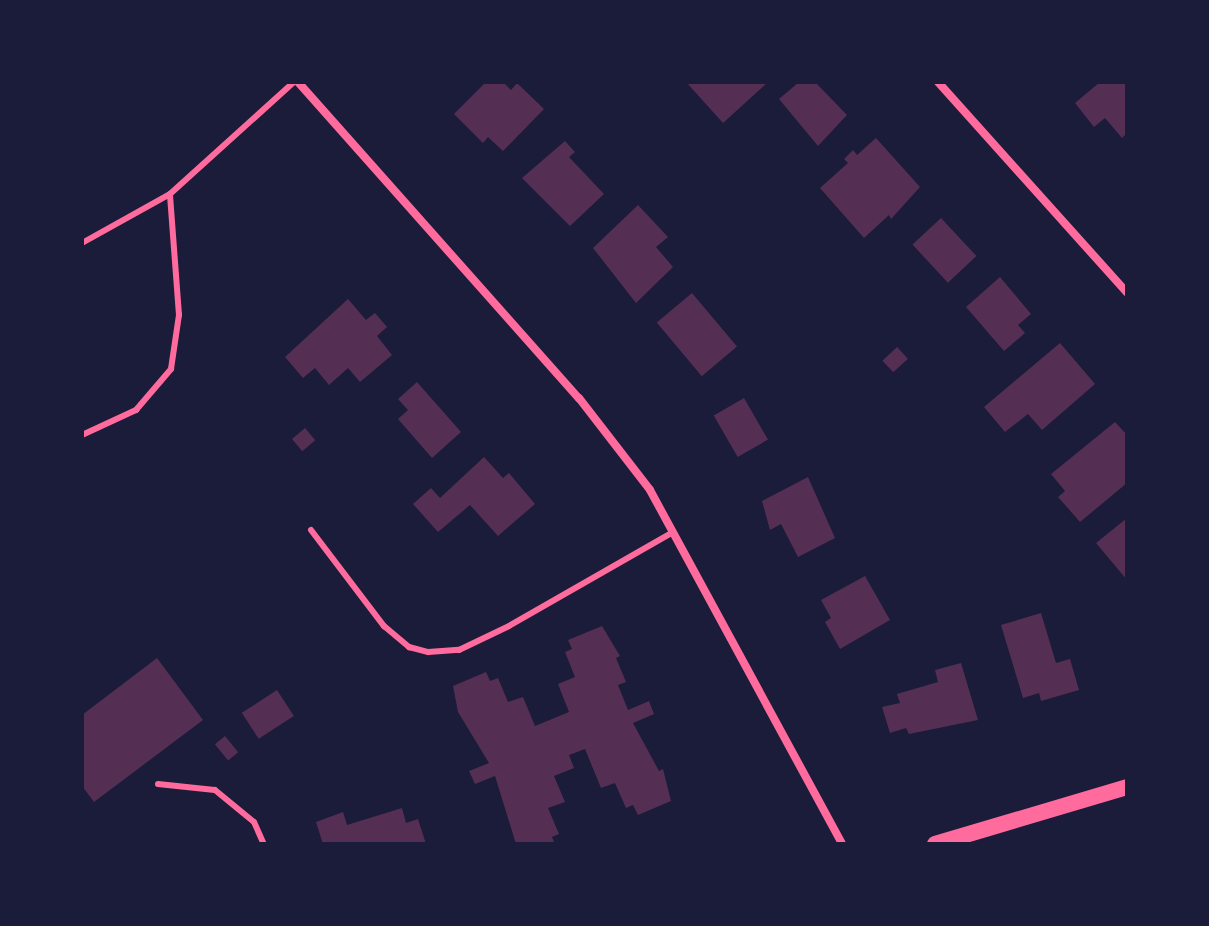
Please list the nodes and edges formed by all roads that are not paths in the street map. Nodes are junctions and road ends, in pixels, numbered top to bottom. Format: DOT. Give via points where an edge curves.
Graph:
graph roads {
  1 [pos="296,82"];
  2 [pos="938,82"];
  3 [pos="170,194"];
  4 [pos="82,243"];
  5 [pos="1127,293"];
  6 [pos="82,435"];
  7 [pos="311,530"];
  8 [pos="673,532"];
  9 [pos="158,784"];
  10 [pos="1127,787"];
  11 [pos="264,844"];
  12 [pos="842,844"];
  13 [pos="935,844"];
  1 -- 3 [label="lane"];
  1 -- 8 [label="street" via="579,398 650,490"];
  2 -- 5 [label="street"];
  3 -- 4 [label="lane"];
  3 -- 6 [label="lane" via="179,315 171,369 136,410"];
  7 -- 8 [label="lane" via="384,626 409,647 428,652 459,650 509,626"];
  8 -- 12 [label="street"];
  9 -- 11 [label="lane" via="215,790 254,822"];
  10 -- 13 [label="main road"];
}
